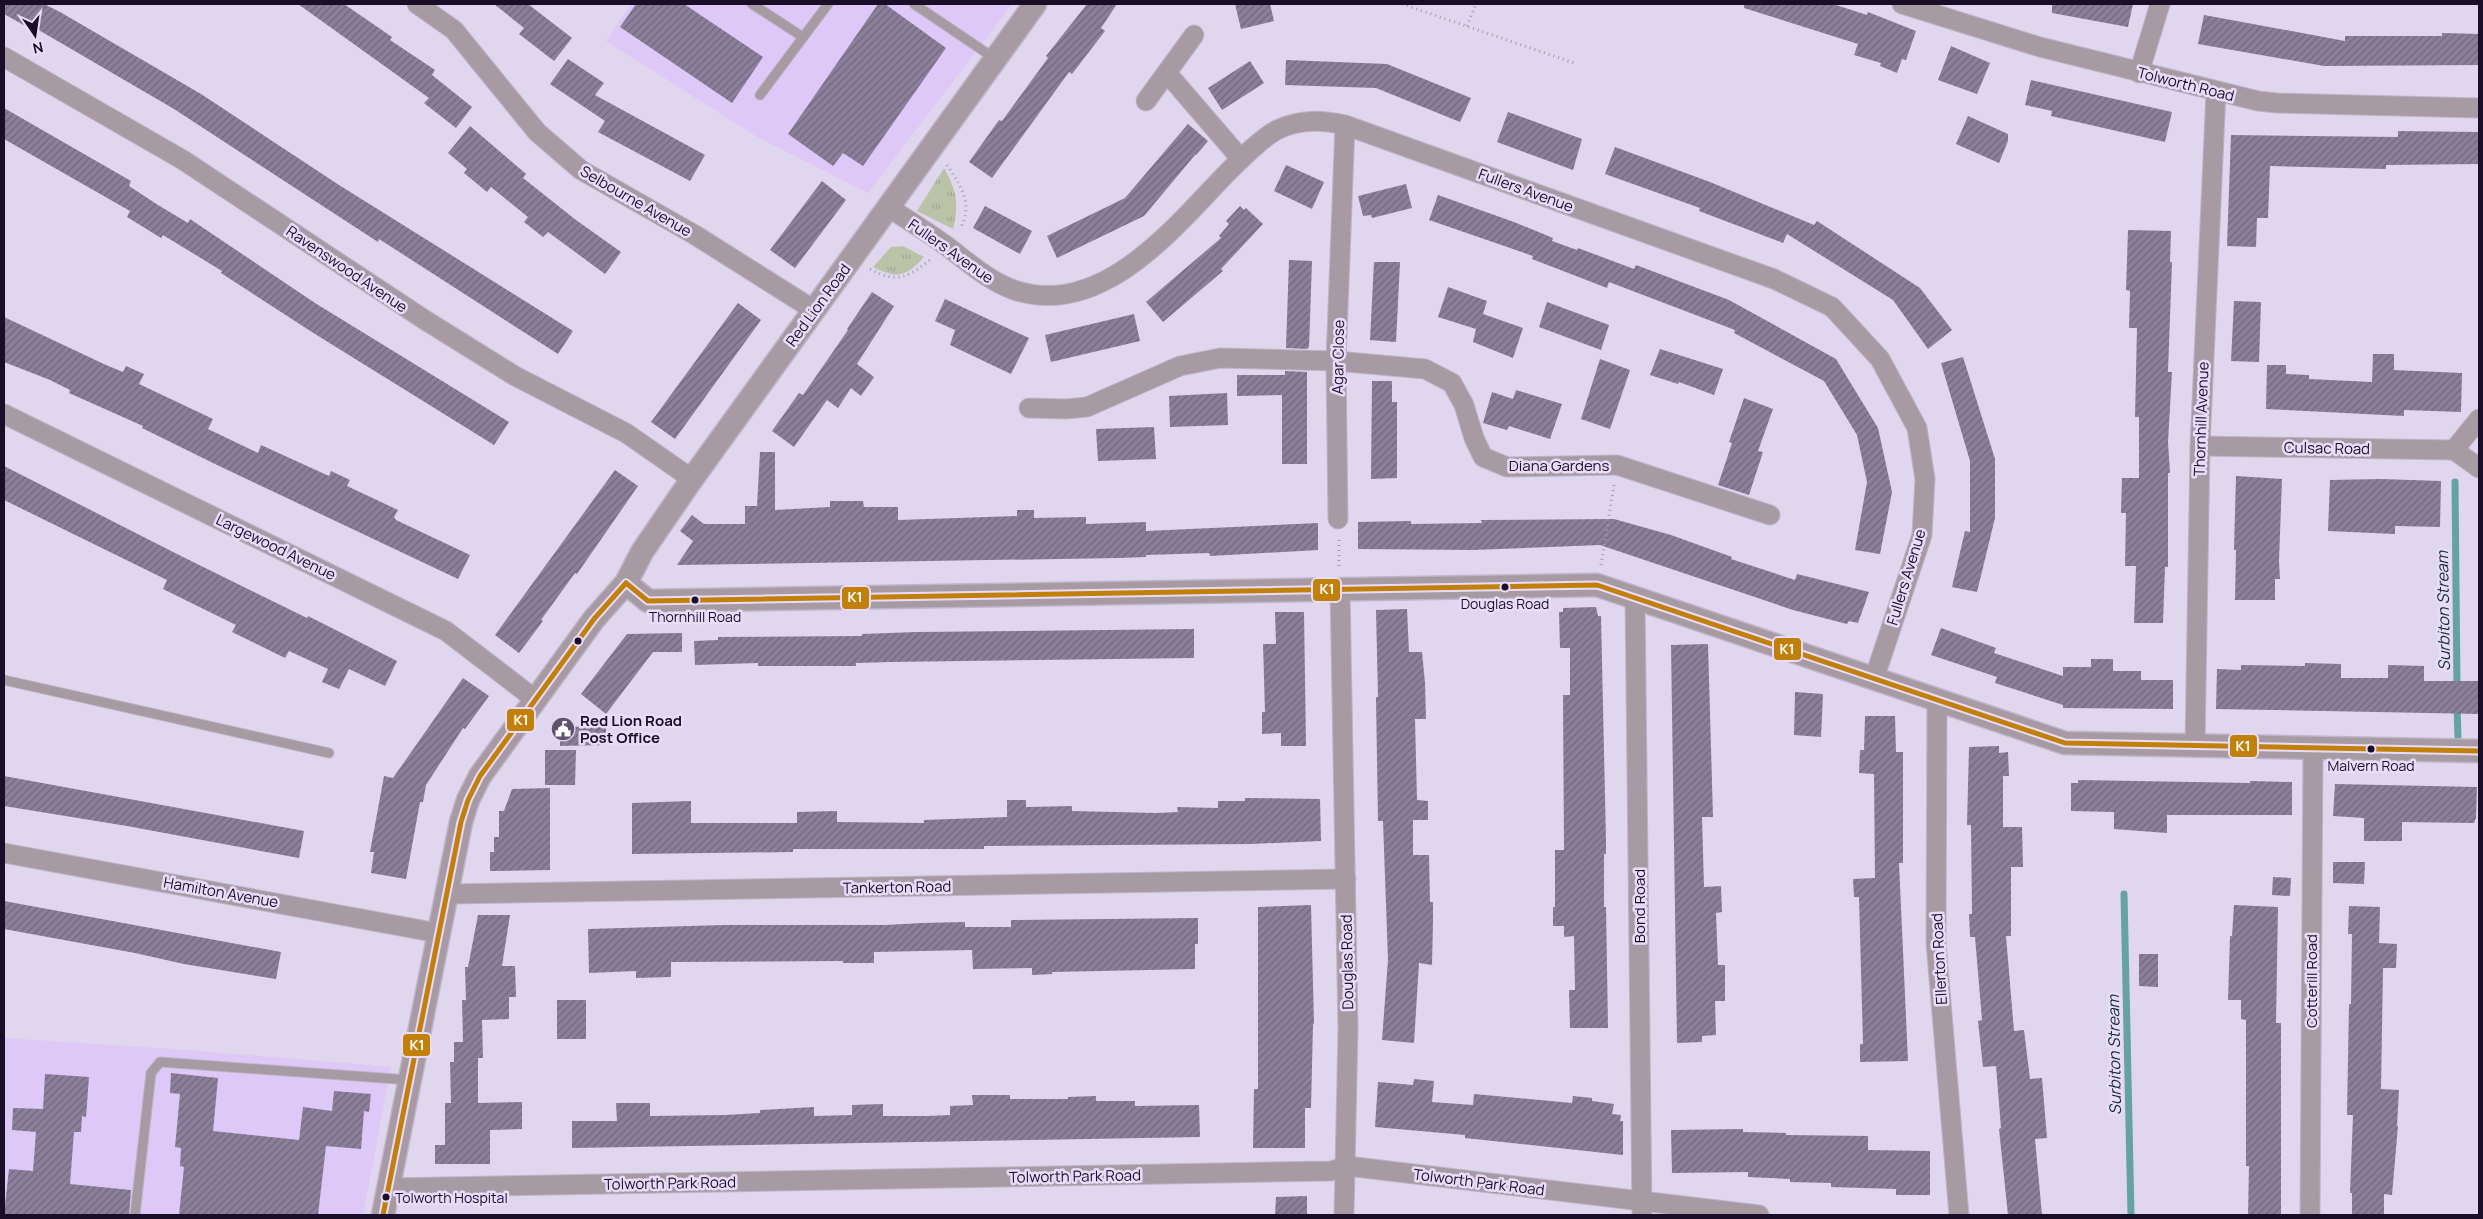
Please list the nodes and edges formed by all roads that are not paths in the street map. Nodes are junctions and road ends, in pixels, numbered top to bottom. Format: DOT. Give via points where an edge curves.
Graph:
graph roads {
  1 [pos="417,4"];
  2 [pos="752,4"];
  3 [pos="828,4"];
  4 [pos="914,4"];
  5 [pos="1035,4"];
  6 [pos="1902,4"];
  7 [pos="2160,4"];
  8 [pos="1194,35"];
  9 [pos="803,38"];
  10 [pos="4,56"];
  11 [pos="994,58"];
  12 [pos="2139,72"];
  13 [pos="1167,73"];
  14 [pos="2216,92"];
  15 [pos="760,95"];
  16 [pos="1146,101"];
  17 [pos="2479,108"];
  18 [pos="1345,125"];
  19 [pos="1241,159"];
  20 [pos="888,207"];
  21 [pos="814,310"];
  22 [pos="1336,361"];
  23 [pos="1029,408"];
  24 [pos="4,414"];
  25 [pos="2479,419"];
  26 [pos="2200,446"];
  27 [pos="2454,450"];
  28 [pos="2479,468"];
  29 [pos="692,478"];
  30 [pos="1770,515"];
  31 [pos="1338,519"];
  32 [pos="626,583"];
  33 [pos="1340,590"];
  34 [pos="1635,597"];
  35 [pos="1874,679"];
  36 [pos="4,680"];
  37 [pos="536,700"];
  38 [pos="1937,701"];
  39 [pos="2195,746"];
  40 [pos="2313,748"];
  41 [pos="2479,751"];
  42 [pos="329,754"];
  43 [pos="4,853"];
  44 [pos="1346,879"];
  45 [pos="447,894"];
  46 [pos="438,932"];
  47 [pos="410,1080"];
  48 [pos="1346,1166"];
  49 [pos="388,1188"];
  50 [pos="1642,1208"];
  51 [pos="135,1215"];
  52 [pos="383,1215"];
  53 [pos="1344,1215"];
  54 [pos="1759,1215"];
  55 [pos="1959,1215"];
  56 [pos="2310,1215"];
  1 -- 21 [label="street, Selbourne Avenue" via="454,30 538,132 581,170 695,235"];
  2 -- 9 [label="lane"];
  3 -- 9 [label="lane"];
  4 -- 11 [label="lane"];
  5 -- 11 [label="street, Red Lion Road"];
  6 -- 12 [label="street, Tolworth Road" via="2040,47"];
  7 -- 12 [label="street"];
  8 -- 13 [label="street"];
  9 -- 15 [label="lane"];
  10 -- 29 [label="street, Ravenswood Avenue" via="183,160 515,376 626,433"];
  11 -- 20 [label="street, Red Lion Road"];
  12 -- 14 [label="street, Tolworth Road"];
  13 -- 16 [label="street"];
  13 -- 19 [label="street"];
  14 -- 17 [label="street, Tolworth Road" via="2277,103"];
  14 -- 26 [label="street, Thornhill Avenue"];
  18 -- 19 [label="street, Fullers Avenue" via="1323,120 1277,129"];
  18 -- 22 [label="street, Agar Close"];
  18 -- 35 [label="street, Fullers Avenue" via="1774,279 1832,306 1880,359 1917,428 1925,479 1922,535"];
  19 -- 20 [label="street, Fullers Avenue" via="1159,244 1127,268 1081,290 1059,294 1039,295 995,282"];
  20 -- 21 [label="street, Red Lion Road"];
  21 -- 29 [label="street, Red Lion Road"];
  22 -- 23 [label="street, Diana Gardens" via="1220,358 1180,366 1087,407"];
  22 -- 30 [label="street, Diana Gardens" via="1425,369 1452,383 1464,405 1483,458 1507,467 1617,465"];
  22 -- 31 [label="street, Agar Close"];
  24 -- 37 [label="street, Largewood Avenue" via="446,631"];
  25 -- 27 [label="street"];
  26 -- 27 [label="street, Culsac Road"];
  26 -- 39 [label="street, Thornhill Avenue"];
  27 -- 28 [label="street"];
  29 -- 32 [label="street, Red Lion Road" via="642,552"];
  32 -- 33 [label="street" via="648,602"];
  32 -- 37 [label="street, Red Lion Road" via="594,619"];
  33 -- 34 [label="street" via="1597,585"];
  33 -- 44 [label="street, Douglas Road"];
  34 -- 35 [label="street"];
  34 -- 50 [label="street, Bond Road"];
  35 -- 38 [label="street"];
  36 -- 42 [label="lane"];
  37 -- 45 [label="street, Red Lion Road" via="480,776 468,800"];
  38 -- 39 [label="street" via="2065,743"];
  38 -- 55 [label="street, Ellerton Road" via="1936,943"];
  39 -- 40 [label="street"];
  40 -- 41 [label="street"];
  40 -- 56 [label="street, Cotterill Road"];
  43 -- 46 [label="street, Hamilton Avenue"];
  44 -- 45 [label="street, Tankerton Road"];
  44 -- 48 [label="street, Douglas Road"];
  45 -- 46 [label="street, Red Lion Road"];
  46 -- 47 [label="street, Red Lion Road"];
  47 -- 49 [label="street, Red Lion Road"];
  47 -- 51 [label="lane" via="160,1062 151,1073"];
  48 -- 49 [label="street, Tolworth Park Road" via="1322,1172"];
  48 -- 50 [label="street, Tolworth Park Road"];
  48 -- 53 [label="street, Douglas Road"];
  49 -- 52 [label="street, Red Lion Road"];
  50 -- 54 [label="street, Tolworth Park Road"];
}
